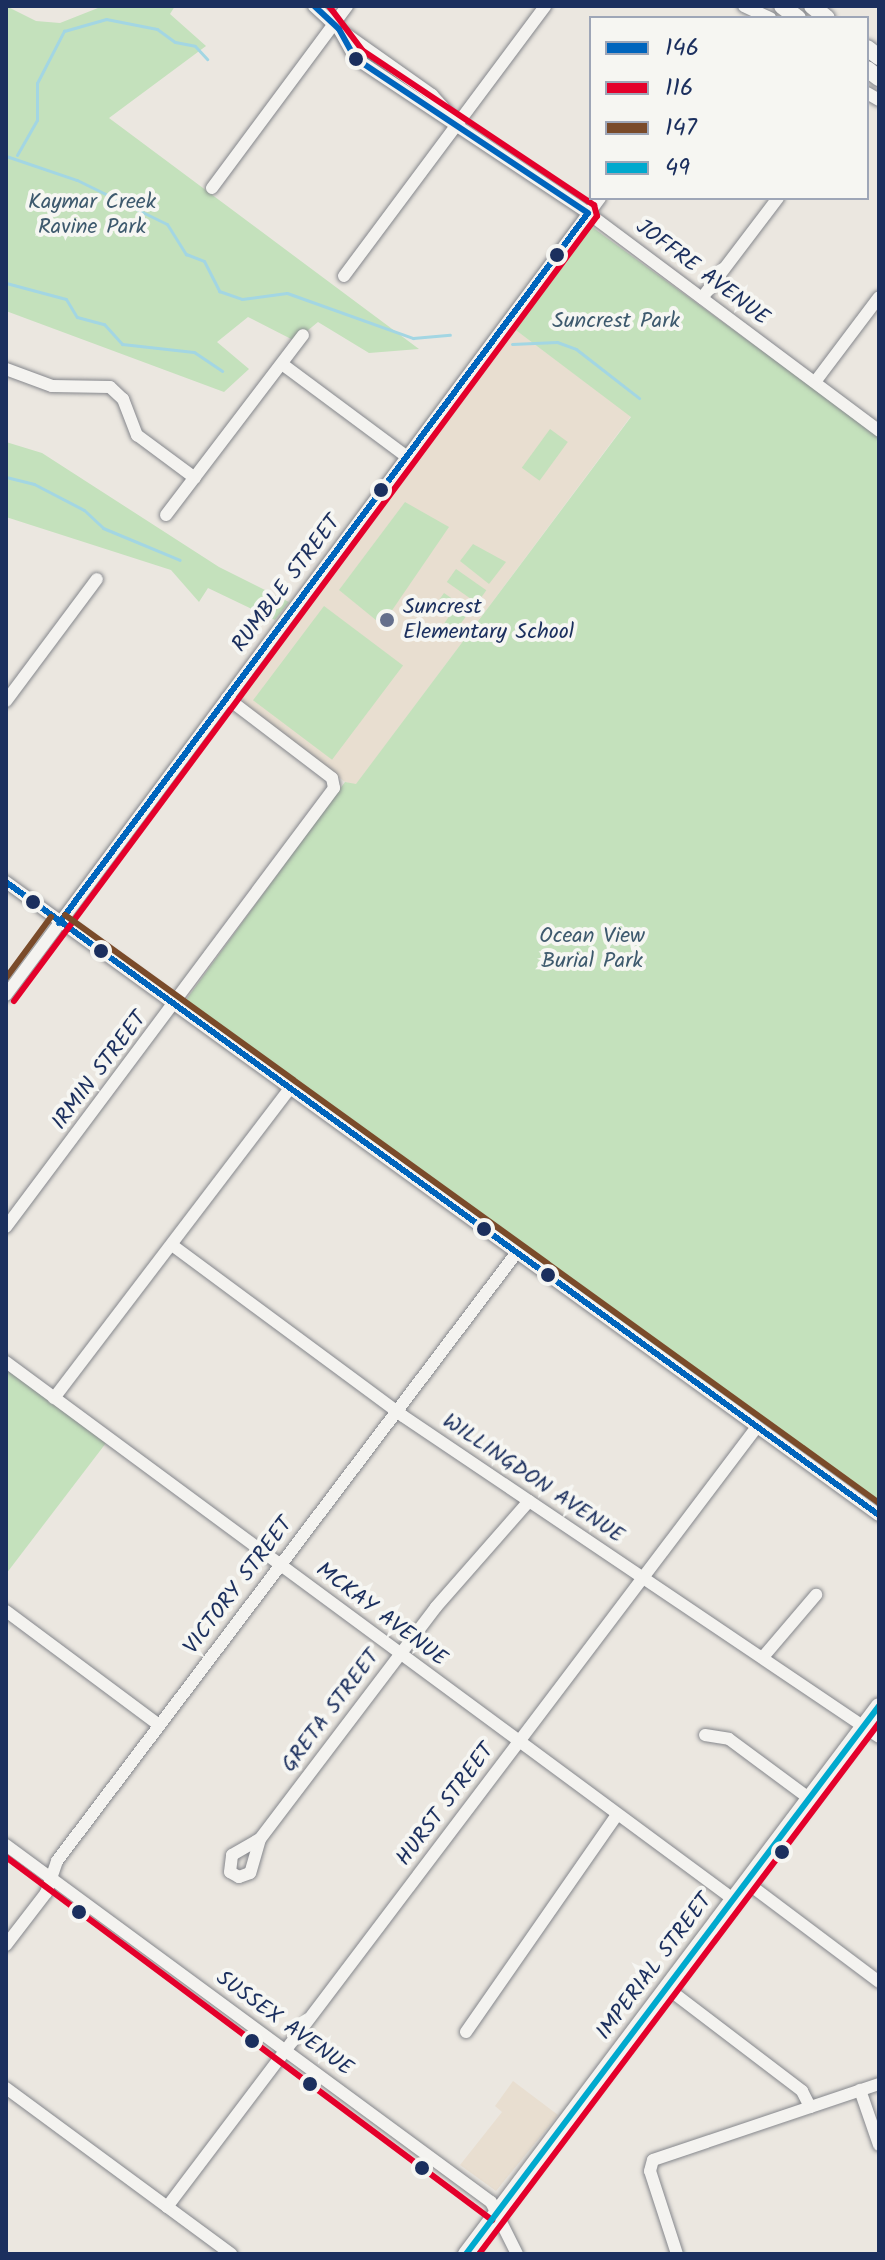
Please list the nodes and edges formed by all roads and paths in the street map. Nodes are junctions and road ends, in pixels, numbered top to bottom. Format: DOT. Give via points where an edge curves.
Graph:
graph roads {
  1 [pos="314,6"];
  2 [pos="347,6"];
  3 [pos="545,6"];
  4 [pos="743,6"];
  5 [pos="766,16"];
  6 [pos="337,26"];
  7 [pos="458,124"];
  8 [pos="212,188"];
  9 [pos="598,200"];
  10 [pos="776,200"];
  11 [pos="588,213"];
  12 [pos="344,276"];
  13 [pos="879,297"];
  14 [pos="702,298"];
  15 [pos="303,335"];
  16 [pos="282,364"];
  17 [pos="6,369"];
  18 [pos="815,382"];
  19 [pos="879,431"];
  20 [pos="407,457"];
  21 [pos="195,478"];
  22 [pos="166,515"];
  23 [pos="97,579"];
  24 [pos="227,698"];
  25 [pos="6,701"];
  26 [pos="6,882"];
  27 [pos="59,923"];
  28 [pos="6,995"];
  29 [pos="175,1005"];
  30 [pos="289,1089"];
  31 [pos="6,1227"];
  32 [pos="172,1245"];
  33 [pos="514,1256"];
  34 [pos="6,1362"];
  35 [pos="54,1398"];
  36 [pos="396,1411"];
  37 [pos="757,1427"];
  38 [pos="529,1501"];
  39 [pos="879,1515"];
  40 [pos="280,1565"];
  41 [pos="643,1577"];
  42 [pos="816,1595"];
  43 [pos="6,1611"];
  44 [pos="399,1654"];
  45 [pos="763,1657"];
  46 [pos="879,1706"];
  47 [pos="159,1725"];
  48 [pos="864,1726"];
  49 [pos="705,1735"];
  50 [pos="879,1737"];
  51 [pos="519,1742"];
  52 [pos="810,1799"];
  53 [pos="617,1815"];
  54 [pos="260,1839"];
  55 [pos="6,1845"];
  56 [pos="51,1878"];
  57 [pos="746,1882"];
  58 [pos="733,1899"];
  59 [pos="6,1945"];
  60 [pos="879,1982"];
  61 [pos="667,1988"];
  62 [pos="466,2032"];
  63 [pos="286,2050"];
  64 [pos="879,2084"];
  65 [pos="6,2088"];
  66 [pos="860,2090"];
  67 [pos="810,2107"];
  68 [pos="879,2145"];
  69 [pos="167,2207"];
  70 [pos="498,2212"];
  71 [pos="231,2254"];
  72 [pos="466,2254"];
  73 [pos="517,2254"];
  74 [pos="677,2254"];
  1 -- 6 [label="street, JOFFRE AVENUE"];
  2 -- 6 [label="street"];
  3 -- 7 [label="street"];
  4 -- 5 [label="street"];
  6 -- 7 [label="street, JOFFRE AVENUE" via="355,58"];
  6 -- 8 [label="street"];
  7 -- 11 [label="street, JOFFRE AVENUE"];
  7 -- 12 [label="street"];
  9 -- 11 [label="street, RUMBLE STREET"];
  10 -- 14 [label="street"];
  11 -- 14 [label="street, JOFFRE AVENUE"];
  11 -- 20 [label="street, RUMBLE STREET"];
  13 -- 18 [label="street"];
  14 -- 18 [label="street, JOFFRE AVENUE"];
  15 -- 16 [label="street"];
  16 -- 20 [label="street"];
  16 -- 21 [label="street"];
  17 -- 21 [label="street" via="52,386 110,387 123,399 137,435"];
  18 -- 19 [label="street, JOFFRE AVENUE"];
  20 -- 24 [label="street, RUMBLE STREET"];
  21 -- 22 [label="street"];
  23 -- 25 [label="street"];
  24 -- 27 [label="street, RUMBLE STREET"];
  24 -- 29 [label="street, IRMIN STREET" via="336,783"];
  26 -- 27 [label="street"];
  27 -- 28 [label="street, RUMBLE STREET"];
  27 -- 29 [label="street"];
  29 -- 30 [label="street"];
  29 -- 31 [label="street, IRMIN STREET"];
  30 -- 32 [label="street"];
  30 -- 33 [label="street"];
  32 -- 35 [label="street"];
  32 -- 36 [label="street, WILLINGDON AVENUE"];
  33 -- 36 [label="street, VICTORY STREET"];
  33 -- 37 [label="street"];
  34 -- 35 [label="street, MCKAY AVENUE"];
  35 -- 40 [label="street, MCKAY AVENUE"];
  36 -- 38 [label="street, WILLINGDON AVENUE"];
  36 -- 40 [label="street, VICTORY STREET"];
  37 -- 39 [label="street"];
  37 -- 41 [label="street, HURST STREET"];
  38 -- 41 [label="street, WILLINGDON AVENUE"];
  38 -- 44 [label="street, GRETA STREET"];
  40 -- 44 [label="street, MCKAY AVENUE"];
  40 -- 47 [label="street, VICTORY STREET"];
  41 -- 45 [label="street, WILLINGDON AVENUE"];
  41 -- 51 [label="street, HURST STREET"];
  42 -- 45 [label="street"];
  43 -- 47 [label="street"];
  44 -- 51 [label="street, MCKAY AVENUE"];
  44 -- 54 [label="street, GRETA STREET"];
  45 -- 48 [label="street, WILLINGDON AVENUE"];
  46 -- 48 [label="main road, IMPERIAL STREET"];
  47 -- 56 [label="street, VICTORY STREET" via="57,1861"];
  48 -- 50 [label="street, WILLINGDON AVENUE"];
  48 -- 52 [label="main road, IMPERIAL STREET"];
  49 -- 52 [label="street" via="729,1739"];
  51 -- 53 [label="street, MCKAY AVENUE"];
  51 -- 63 [label="street, HURST STREET"];
  52 -- 57 [label="main road, IMPERIAL STREET"];
  53 -- 58 [label="street, MCKAY AVENUE"];
  53 -- 62 [label="street"];
  55 -- 56 [label="street, SUSSEX AVENUE"];
  56 -- 59 [label="street, VICTORY STREET"];
  56 -- 63 [label="street, SUSSEX AVENUE"];
  57 -- 58 [label="main road, IMPERIAL STREET"];
  57 -- 60 [label="street"];
  58 -- 61 [label="main road, IMPERIAL STREET"];
  61 -- 67 [label="street" via="802,2091"];
  61 -- 70 [label="main road, IMPERIAL STREET"];
  63 -- 69 [label="street, HURST STREET"];
  63 -- 70 [label="street, SUSSEX AVENUE"];
  64 -- 66 [label="street"];
  65 -- 69 [label="street"];
  66 -- 67 [label="street"];
  66 -- 68 [label="street"];
  67 -- 74 [label="street" via="650,2163"];
  69 -- 71 [label="street"];
  70 -- 72 [label="main road, IMPERIAL STREET"];
  70 -- 73 [label="street, SUSSEX AVENUE"];
}
